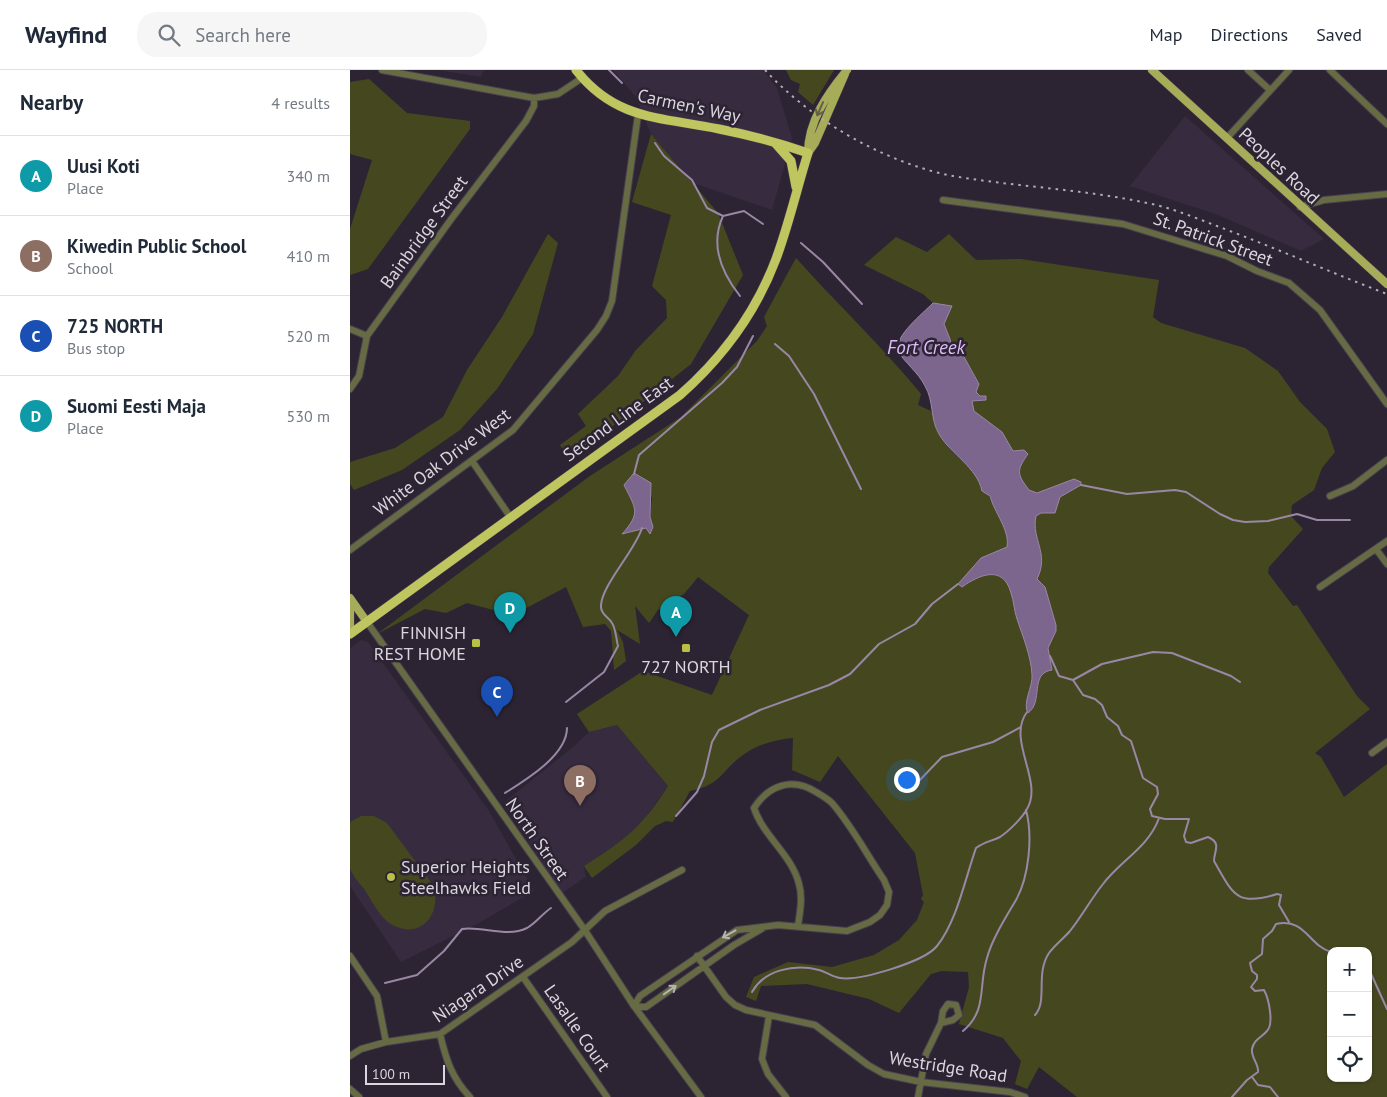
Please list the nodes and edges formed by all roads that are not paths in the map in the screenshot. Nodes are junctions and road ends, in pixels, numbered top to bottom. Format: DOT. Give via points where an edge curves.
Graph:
graph roads {
  1 [pos="382,70"];
  2 [pos="576,70"];
  3 [pos="1152,70"];
  4 [pos="1248,70"];
  5 [pos="1289,70"];
  6 [pos="1330,70"];
  7 [pos="846,71"];
  8 [pos="582,78"];
  9 [pos="1270,90"];
  10 [pos="534,98"];
  11 [pos="638,116"];
  12 [pos="1387,124"];
  13 [pos="1227,138"];
  14 [pos="772,141"];
  15 [pos="808,153"];
  16 [pos="796,190"];
  17 [pos="1387,194"];
  18 [pos="942,200"];
  19 [pos="1300,207"];
  20 [pos="1387,284"];
  21 [pos="350,329"];
  22 [pos="366,336"];
  23 [pos="350,389"];
  24 [pos="1387,404"];
  25 [pos="1387,460"];
  26 [pos="472,461"];
  27 [pos="1330,496"];
  28 [pos="511,518"];
  29 [pos="1387,541"];
  30 [pos="1376,549"];
  31 [pos="350,550"];
  32 [pos="1387,564"];
  33 [pos="1320,587"];
  34 [pos="350,598"];
  35 [pos="350,606"];
  36 [pos="367,622"];
  37 [pos="350,625"];
  38 [pos="350,634"];
  39 [pos="1387,742"];
  40 [pos="1372,753"];
  41 [pos="682,870"];
  42 [pos="767,926"];
  43 [pos="798,926"];
  44 [pos="584,930"];
  45 [pos="350,956"];
  46 [pos="697,956"];
  47 [pos="704,966"];
  48 [pos="523,977"];
  49 [pos="634,1006"];
  50 [pos="769,1016"];
  51 [pos="941,1023"];
  52 [pos="440,1034"];
  53 [pos="386,1042"];
  54 [pos="350,1056"];
  55 [pos="921,1082"];
  56 [pos="350,1089"];
  57 [pos="359,1097"];
  58 [pos="470,1097"];
  59 [pos="607,1097"];
  60 [pos="701,1097"];
  61 [pos="786,1097"];
  62 [pos="918,1097"];
  63 [pos="1025,1097"];
  1 -- 10 [label="street"];
  2 -- 8 [label="highway, Carmen's Way"];
  3 -- 13 [label="main road, Peoples Road"];
  4 -- 9 [label="street"];
  5 -- 9 [label="street"];
  6 -- 12 [label="street"];
  7 -- 15 [label="main road, Second Line East"];
  8 -- 10 [label="street" via="558,94"];
  8 -- 11 [label="highway, Carmen's Way" via="604,97"];
  9 -- 13 [label="street"];
  10 -- 22 [label="street, Bainbridge Street" via="534,106 526,121"];
  11 -- 14 [label="highway, Carmen's Way"];
  11 -- 26 [label="street, White Oak Drive West" via="612,301 606,316 513,430"];
  13 -- 19 [label="main road, Peoples Road"];
  14 -- 15 [label="highway, Carmen's Way"];
  14 -- 16 [label="highway" via="791,161"];
  15 -- 16 [label="highway, Second Line East"];
  16 -- 28 [label="highway, Second Line East" via="782,240 763,288 742,325 716,360 680,395"];
  17 -- 19 [label="street" via="1324,200"];
  18 -- 24 [label="street, St. Patrick Street" via="1123,224 1227,256 1289,283 1320,310"];
  19 -- 20 [label="main road, Peoples Road"];
  21 -- 22 [label="street"];
  22 -- 23 [label="street, Bainbridge Street" via="360,376"];
  25 -- 27 [label="street" via="1353,486"];
  26 -- 28 [label="street"];
  26 -- 31 [label="street, White Oak Drive West"];
  28 -- 36 [label="highway, Second Line East"];
  29 -- 30 [label="street"];
  30 -- 32 [label="street"];
  30 -- 33 [label="street"];
  34 -- 36 [label="main road, North Street"];
  35 -- 37 [label="main road"];
  36 -- 38 [label="highway, Second Line East"];
  36 -- 44 [label="street, North Street"];
  39 -- 40 [label="street"];
  41 -- 44 [label="street, Niagara Drive" via="605,912"];
  42 -- 43 [label="street"];
  42 -- 46 [label="street, one-way" via="737,930"];
  42 -- 47 [label="street"];
  43 -- 43 [label="street" via="847,931 880,915 887,905 889,892 831,802 806,786 794,783 770,791 754,808 758,819 793,868 799,883"];
  44 -- 48 [label="street, Niagara Drive"];
  44 -- 49 [label="street, North Street"];
  45 -- 53 [label="street" via="377,996"];
  46 -- 47 [label="street, Westridge Road"];
  46 -- 49 [label="street" via="640,996"];
  49 -- 47 [label="street, one-way" via="646,1007"];
  47 -- 50 [label="street, Westridge Road" via="726,998 736,1005"];
  48 -- 52 [label="street, Niagara Drive"];
  48 -- 59 [label="street, Lasalle Court"];
  49 -- 60 [label="street, North Street"];
  50 -- 55 [label="street, Westridge Road" via="814,1026 876,1070"];
  50 -- 61 [label="street" via="762,1060 768,1074"];
  51 -- 55 [label="street" via="926,1054"];
  52 -- 53 [label="street, Niagara Drive"];
  52 -- 58 [label="street" via="452,1076"];
  53 -- 54 [label="street, Niagara Drive" via="361,1049"];
  55 -- 62 [label="street"];
  55 -- 63 [label="street, Westridge Road" via="1010,1092"];
  56 -- 57 [label="street"];
}
